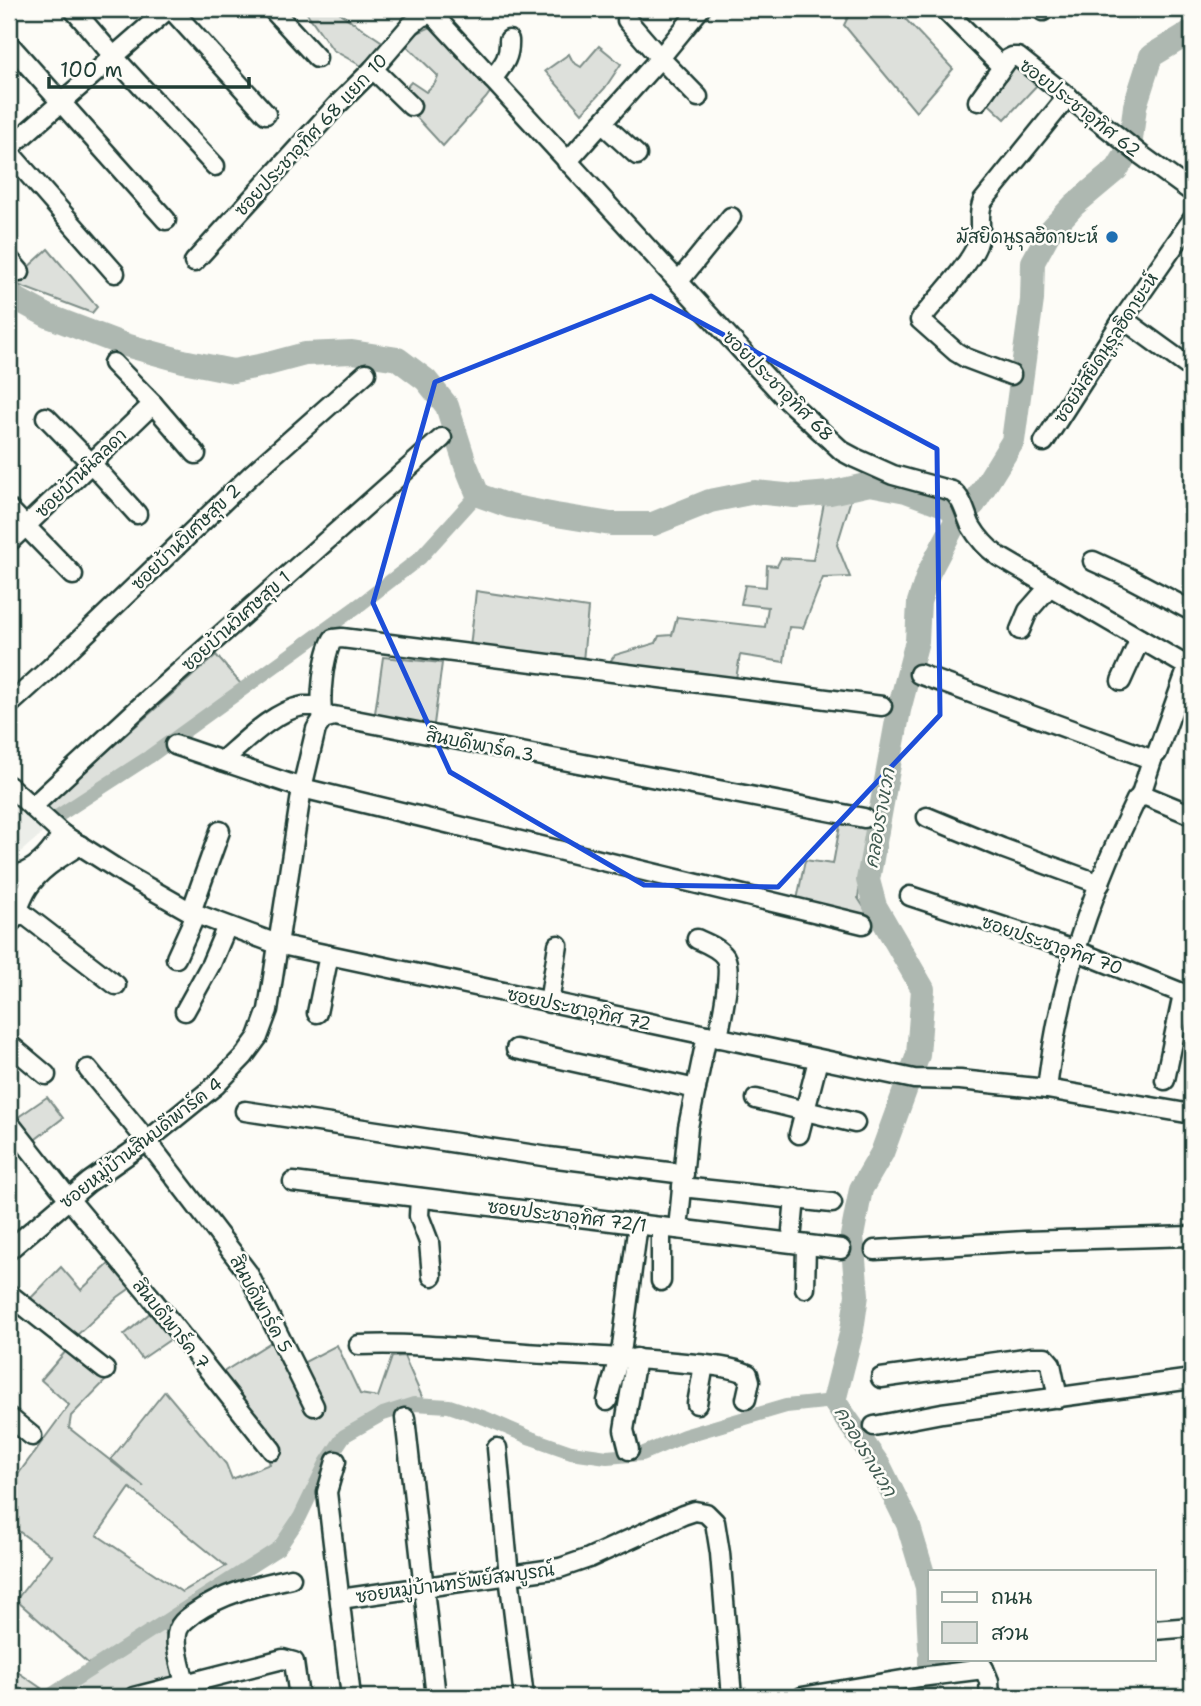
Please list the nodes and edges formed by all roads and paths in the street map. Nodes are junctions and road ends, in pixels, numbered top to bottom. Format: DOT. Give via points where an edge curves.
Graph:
graph roads {
  1 [pos="73,9"];
  2 [pos="169,9"];
  3 [pos="272,9"];
  4 [pos="700,9"];
  5 [pos="944,9"];
  6 [pos="430,11"];
  7 [pos="627,20"];
  8 [pos="509,40"];
  9 [pos="9,44"];
  10 [pos="114,57"];
  11 [pos="317,58"];
  12 [pos="660,58"];
  13 [pos="997,62"];
  14 [pos="373,69"];
  15 [pos="492,79"];
  16 [pos="1068,96"];
  17 [pos="698,97"];
  18 [pos="978,101"];
  19 [pos="62,102"];
  20 [pos="411,106"];
  21 [pos="266,114"];
  22 [pos="602,123"];
  23 [pos="9,150"];
  24 [pos="637,155"];
  25 [pos="567,162"];
  26 [pos="215,166"];
  27 [pos="1192,192"];
  28 [pos="731,217"];
  29 [pos="1192,219"];
  30 [pos="166,220"];
  31 [pos="194,262"];
  32 [pos="115,273"];
  33 [pos="678,281"];
  34 [pos="1123,319"];
  35 [pos="113,363"];
  36 [pos="1192,369"];
  37 [pos="366,373"];
  38 [pos="1011,375"];
  39 [pos="153,404"];
  40 [pos="46,417"];
  41 [pos="442,438"];
  42 [pos="1044,442"];
  43 [pos="196,454"];
  44 [pos="91,463"];
  45 [pos="9,509"];
  46 [pos="137,514"];
  47 [pos="26,525"];
  48 [pos="9,542"];
  49 [pos="1093,561"];
  50 [pos="73,575"];
  51 [pos="1050,586"];
  52 [pos="1192,611"];
  53 [pos="1020,630"];
  54 [pos="1140,639"];
  55 [pos="1190,668"];
  56 [pos="919,674"];
  57 [pos="1121,681"];
  58 [pos="9,705"];
  59 [pos="883,706"];
  60 [pos="322,713"];
  61 [pos="175,745"];
  62 [pos="1153,757"];
  63 [pos="222,761"];
  64 [pos="9,786"];
  65 [pos="302,788"];
  66 [pos="1140,797"];
  67 [pos="32,807"];
  68 [pos="1192,816"];
  69 [pos="927,817"];
  70 [pos="864,818"];
  71 [pos="220,831"];
  72 [pos="62,834"];
  73 [pos="80,845"];
  74 [pos="9,879"];
  75 [pos="1100,884"];
  76 [pos="910,896"];
  77 [pos="14,910"];
  78 [pos="194,913"];
  79 [pos="863,924"];
  80 [pos="227,926"];
  81 [pos="697,939"];
  82 [pos="277,944"];
  83 [pos="558,945"];
  84 [pos="1077,951"];
  85 [pos="329,954"];
  86 [pos="176,958"];
  87 [pos="116,985"];
  88 [pos="1188,995"];
  89 [pos="549,1003"];
  90 [pos="185,1011"];
  91 [pos="317,1013"];
  92 [pos="712,1036"];
  93 [pos="9,1044"];
  94 [pos="516,1048"];
  95 [pos="818,1060"];
  96 [pos="88,1069"];
  97 [pos="46,1074"];
  98 [pos="1165,1080"];
  99 [pos="696,1089"];
  100 [pos="1047,1089"];
  101 [pos="756,1099"];
  102 [pos="246,1111"];
  103 [pos="805,1111"];
  104 [pos="1192,1114"];
  105 [pos="10,1124"];
  106 [pos="855,1124"];
  107 [pos="799,1134"];
  108 [pos="147,1141"];
  109 [pos="683,1180"];
  110 [pos="293,1182"];
  111 [pos="419,1198"];
  112 [pos="795,1198"];
  113 [pos="69,1199"];
  114 [pos="832,1203"];
  115 [pos="638,1224"];
  116 [pos="670,1228"];
  117 [pos="792,1230"];
  118 [pos="1192,1236"];
  119 [pos="806,1245"];
  120 [pos="841,1249"];
  121 [pos="9,1250"];
  122 [pos="875,1250"];
  123 [pos="432,1276"];
  124 [pos="661,1281"];
  125 [pos="805,1288"];
  126 [pos="9,1294"];
  127 [pos="359,1345"];
  128 [pos="628,1357"];
  129 [pos="704,1365"];
  130 [pos="105,1370"];
  131 [pos="881,1377"];
  132 [pos="1192,1379"];
  133 [pos="1058,1398"];
  134 [pos="746,1399"];
  135 [pos="607,1401"];
  136 [pos="697,1404"];
  137 [pos="314,1406"];
  138 [pos="9,1417"];
  139 [pos="405,1418"];
  140 [pos="874,1426"];
  141 [pos="32,1436"];
  142 [pos="497,1448"];
  143 [pos="272,1450"];
  144 [pos="629,1450"];
  145 [pos="336,1461"];
  146 [pos="509,1576"];
  147 [pos="290,1578"];
  148 [pos="425,1587"];
  149 [pos="340,1599"];
  150 [pos="1192,1627"];
  151 [pos="1156,1630"];
  152 [pos="981,1664"];
  153 [pos="186,1684"];
  154 [pos="134,1697"];
  155 [pos="299,1697"];
  156 [pos="351,1697"];
  157 [pos="436,1697"];
  158 [pos="524,1697"];
  159 [pos="732,1697"];
  160 [pos="802,1697"];
  161 [pos="990,1697"];
  1 -- 10 [label="street"];
  2 -- 10 [label="street"];
  2 -- 21 [label="street"];
  3 -- 11 [label="street"];
  4 -- 12 [label="street"];
  5 -- 13 [label="street"];
  6 -- 14 [label="street, ซอยประชาอุทิศ 68 แยก 10" via="411,25"];
  6 -- 15 [label="street, ซอยประชาอุทิศ 68"];
  7 -- 12 [label="street"];
  8 -- 15 [label="street" via="508,57"];
  9 -- 19 [label="street"];
  10 -- 19 [label="street"];
  10 -- 26 [label="street"];
  12 -- 17 [label="street"];
  12 -- 22 [label="street"];
  14 -- 20 [label="street"];
  14 -- 31 [label="street, ซอยประชาอุทิศ 68 แยก 10"];
  15 -- 25 [label="street, ซอยประชาอุทิศ 68"];
  16 -- 18 [label="street, ซอยประชาอุทิศ 62" via="1012,57"];
  16 -- 27 [label="street, ซอยประชาอุทิศ 62"];
  16 -- 38 [label="street" via="983,201 979,210 982,229 971,257 920,320 956,352"];
  19 -- 23 [label="street"];
  19 -- 30 [label="street"];
  22 -- 24 [label="street"];
  22 -- 25 [label="street"];
  23 -- 32 [label="street"];
  25 -- 33 [label="street, ซอยประชาอุทิศ 68"];
  28 -- 33 [label="street"];
  29 -- 34 [label="street, ซอยมัสยิดนูรุลฮิดายะห์"];
  33 -- 51 [label="street, ซอยประชาอุทิศ 68" via="787,400 842,451 893,475 952,491 989,549"];
  34 -- 36 [label="street"];
  34 -- 42 [label="street, ซอยมัสยิดนูรุลฮิดายะห์"];
  35 -- 39 [label="street"];
  37 -- 58 [label="street, ซอยบ้านวิเศษสุข 2" via="252,474"];
  39 -- 43 [label="street"];
  39 -- 44 [label="street, ซอยบ้านนิลลดา"];
  40 -- 44 [label="street"];
  41 -- 67 [label="street, ซอยบ้านวิเศษสุข 1"];
  44 -- 46 [label="street"];
  44 -- 47 [label="street, ซอยบ้านนิลลดา"];
  45 -- 47 [label="street"];
  47 -- 48 [label="street, ซอยบ้านนิลลดา"];
  47 -- 50 [label="street"];
  49 -- 52 [label="street"];
  51 -- 53 [label="street" via="1028,611"];
  51 -- 54 [label="street, ซอยประชาอุทิศ 68"];
  54 -- 55 [label="street, ซอยประชาอุทิศ 68"];
  54 -- 57 [label="street"];
  55 -- 62 [label="street"];
  56 -- 62 [label="street"];
  59 -- 60 [label="street" via="342,638 333,639 327,648"];
  60 -- 63 [label="street, สินบดีพาร์ค 3" via="302,706 278,716"];
  60 -- 65 [label="street"];
  60 -- 70 [label="street, สินบดีพาร์ค 3"];
  61 -- 63 [label="street"];
  62 -- 66 [label="street"];
  63 -- 65 [label="street"];
  64 -- 67 [label="street, ซอยประชาอุทิศ 72"];
  65 -- 79 [label="street"];
  65 -- 82 [label="street"];
  66 -- 68 [label="street"];
  66 -- 75 [label="street"];
  67 -- 72 [label="street, ซอยประชาอุทิศ 72"];
  69 -- 75 [label="street"];
  71 -- 78 [label="street"];
  72 -- 73 [label="street, ซอยประชาอุทิศ 72"];
  72 -- 74 [label="street" via="54,849"];
  73 -- 77 [label="street" via="37,876"];
  73 -- 78 [label="street, ซอยประชาอุทิศ 72"];
  75 -- 84 [label="street"];
  76 -- 84 [label="street, ซอยประชาอุทิศ 70"];
  77 -- 87 [label="street"];
  78 -- 80 [label="street, ซอยประชาอุทิศ 72"];
  78 -- 86 [label="street"];
  80 -- 82 [label="street, ซอยประชาอุทิศ 72"];
  80 -- 90 [label="street"];
  81 -- 92 [label="street" via="716,948 729,969"];
  82 -- 85 [label="street, ซอยประชาอุทิศ 72"];
  82 -- 108 [label="street, ซอยหมู่บ้านสินบดีพาร์ค 4" via="268,1010 258,1037 216,1085"];
  83 -- 89 [label="street"];
  84 -- 88 [label="street, ซอยประชาอุทิศ 70"];
  84 -- 100 [label="street" via="1054,1040"];
  85 -- 89 [label="street, ซอยประชาอุทิศ 72"];
  85 -- 91 [label="street"];
  88 -- 98 [label="street"];
  89 -- 92 [label="street, ซอยประชาอุทิศ 72"];
  92 -- 95 [label="street, ซอยประชาอุทิศ 72"];
  92 -- 99 [label="street"];
  93 -- 97 [label="street"];
  94 -- 99 [label="street"];
  95 -- 100 [label="street, ซอยประชาอุทิศ 72" via="914,1079"];
  95 -- 103 [label="street"];
  96 -- 108 [label="street, สินบดีพาร์ค 5"];
  99 -- 109 [label="street"];
  100 -- 104 [label="street, ซอยประชาอุทิศ 72"];
  101 -- 103 [label="street"];
  102 -- 109 [label="street"];
  103 -- 106 [label="street"];
  103 -- 107 [label="street"];
  105 -- 113 [label="street, สินบดีพาร์ค 7"];
  108 -- 113 [label="street, ซอยหมู่บ้านสินบดีพาร์ค 4"];
  108 -- 137 [label="street, สินบดีพาร์ค 5" via="248,1273"];
  109 -- 112 [label="street"];
  109 -- 116 [label="street"];
  110 -- 111 [label="street, ซอยประชาอุทิศ 72/1"];
  111 -- 115 [label="street, ซอยประชาอุทิศ 72/1"];
  111 -- 123 [label="street"];
  112 -- 114 [label="street"];
  112 -- 117 [label="street"];
  113 -- 121 [label="street, ซอยหมู่บ้านสินบดีพาร์ค 4"];
  113 -- 143 [label="street, สินบดีพาร์ค 7"];
  115 -- 116 [label="street, ซอยประชาอุทิศ 72/1"];
  115 -- 128 [label="street" via="622,1346"];
  116 -- 119 [label="street, ซอยประชาอุทิศ 72/1"];
  116 -- 124 [label="street"];
  118 -- 122 [label="street"];
  119 -- 120 [label="street, ซอยประชาอุทิศ 72/1"];
  119 -- 125 [label="street"];
  126 -- 130 [label="street"];
  127 -- 128 [label="street" via="400,1343"];
  128 -- 129 [label="street"];
  128 -- 135 [label="street"];
  128 -- 144 [label="street" via="624,1430"];
  129 -- 134 [label="street" via="748,1374"];
  129 -- 136 [label="street"];
  131 -- 133 [label="street" via="1045,1357 1051,1364"];
  132 -- 133 [label="street"];
  133 -- 140 [label="street"];
  138 -- 141 [label="street"];
  139 -- 148 [label="street"];
  142 -- 146 [label="street"];
  145 -- 149 [label="street" via="327,1492"];
  146 -- 148 [label="street, ซอยหมู่บ้านทรัพย์สมบูรณ์"];
  146 -- 158 [label="street"];
  146 -- 159 [label="street, ซอยหมู่บ้านทรัพย์สมบูรณ์" via="560,1569 683,1514 706,1513 715,1522 720,1553"];
  147 -- 153 [label="street" via="225,1595 183,1622 176,1642"];
  148 -- 149 [label="street, ซอยหมู่บ้านทรัพย์สมบูรณ์"];
  148 -- 157 [label="street"];
  149 -- 156 [label="street"];
  150 -- 151 [label="street"];
  152 -- 160 [label="street"];
  152 -- 161 [label="street"];
  153 -- 154 [label="street"];
  153 -- 155 [label="street" via="284,1660 294,1662"];
}
